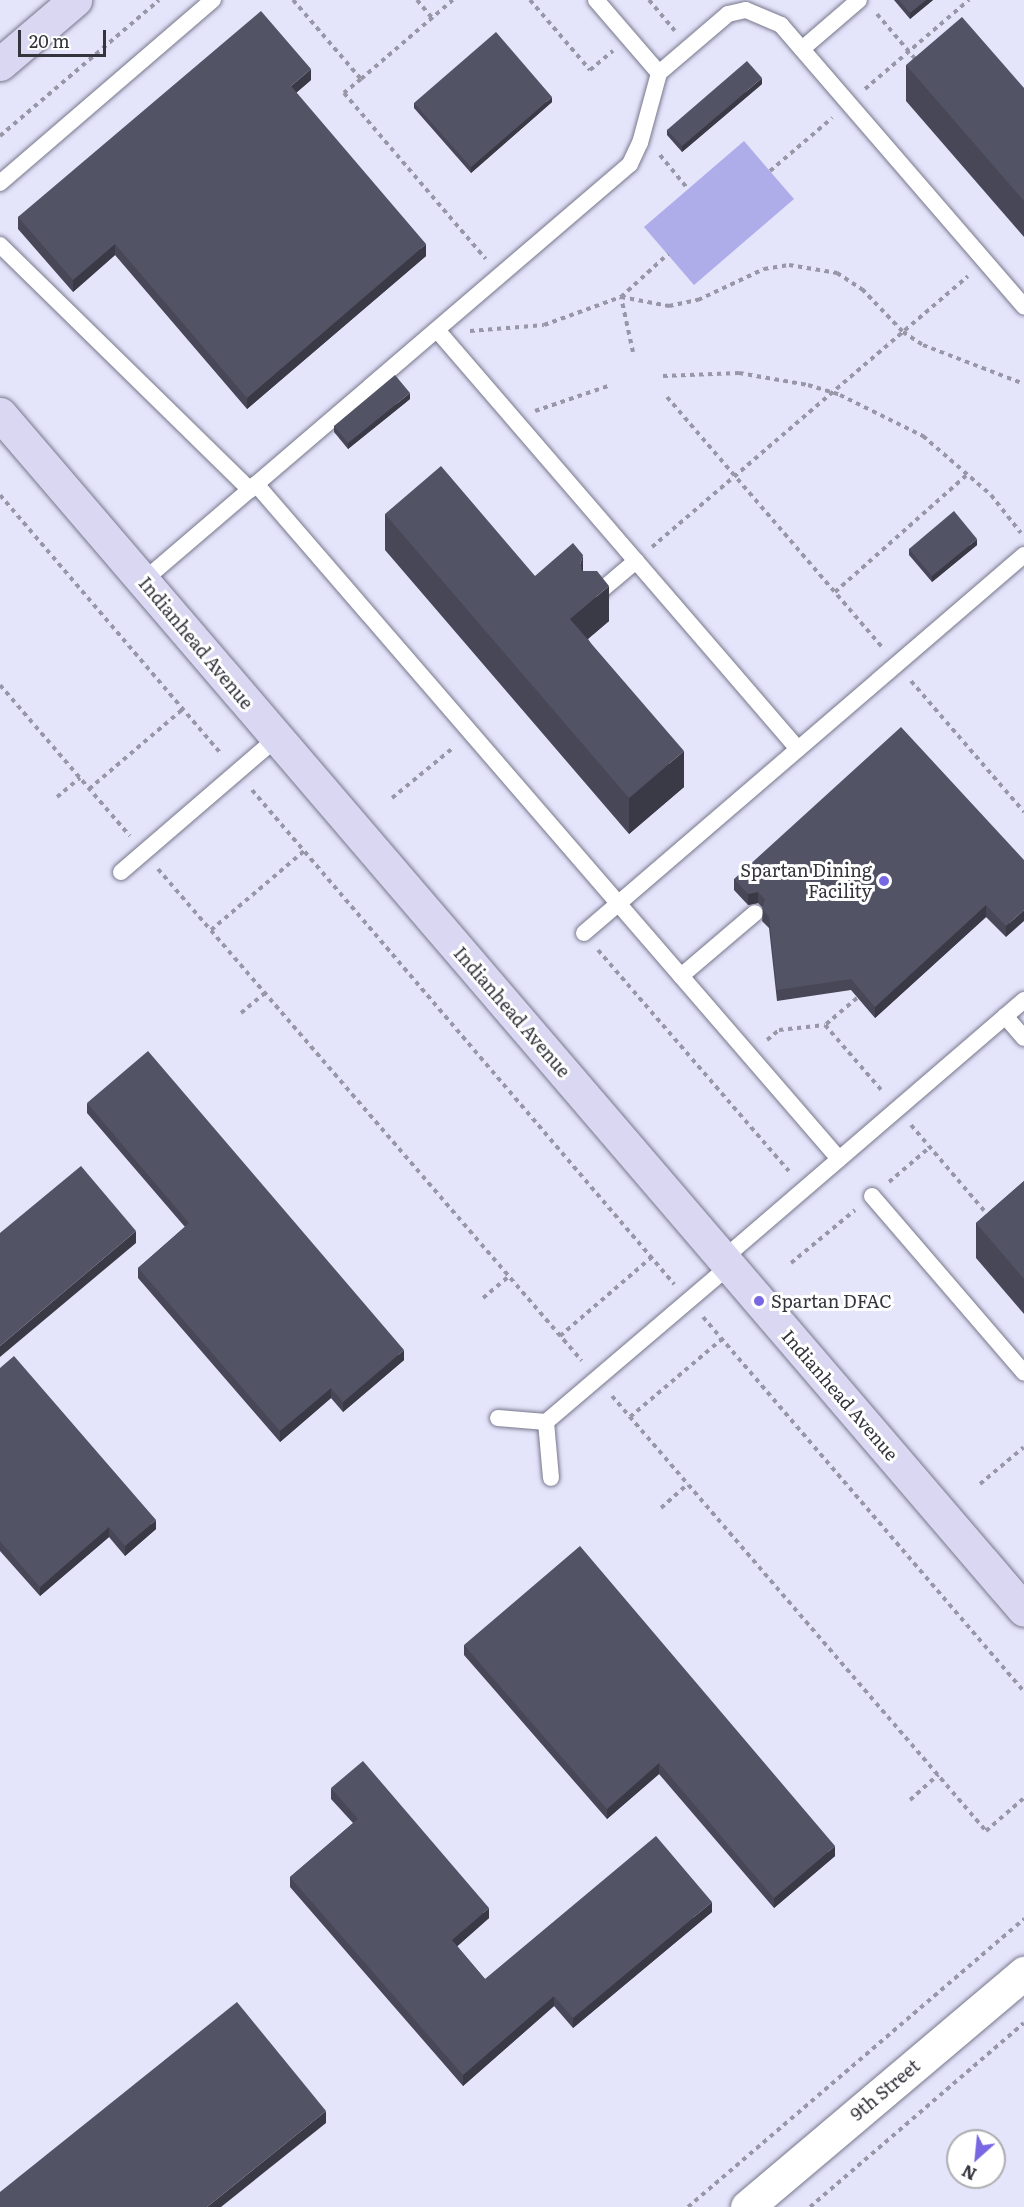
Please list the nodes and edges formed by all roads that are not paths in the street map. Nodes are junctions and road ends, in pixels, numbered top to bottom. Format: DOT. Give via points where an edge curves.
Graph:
graph roads {
  1 [pos="75,0"];
  2 [pos="213,0"];
  3 [pos="596,0"];
  4 [pos="866,4"];
  5 [pos="802,49"];
  6 [pos="0,64"];
  7 [pos="659,73"];
  8 [pos="0,183"];
  9 [pos="0,245"];
  10 [pos="1024,306"];
  11 [pos="437,330"];
  12 [pos="0,414"];
  13 [pos="253,487"];
  14 [pos="1024,555"];
  15 [pos="636,561"];
  16 [pos="143,581"];
  17 [pos="590,599"];
  18 [pos="277,738"];
  19 [pos="798,749"];
  20 [pos="121,872"];
  21 [pos="619,903"];
  22 [pos="755,913"];
  23 [pos="584,933"];
  24 [pos="681,976"];
  25 [pos="1024,1000"];
  26 [pos="1005,1016"];
  27 [pos="1024,1038"];
  28 [pos="839,1159"];
  29 [pos="872,1196"];
  30 [pos="726,1262"];
  31 [pos="1024,1373"];
  32 [pos="498,1418"];
  33 [pos="546,1422"];
  34 [pos="551,1478"];
  35 [pos="1024,1610"];
  36 [pos="1024,1973"];
  37 [pos="747,2207"];
  1 -- 6 [label="main road"];
  2 -- 8 [label="lane"];
  3 -- 7 [label="lane"];
  4 -- 5 [label="lane"];
  5 -- 7 [label="lane" via="781,25 746,10 728,14"];
  5 -- 10 [label="lane"];
  7 -- 11 [label="lane" via="643,135 630,164"];
  9 -- 13 [label="lane"];
  11 -- 13 [label="lane"];
  11 -- 15 [label="lane"];
  12 -- 16 [label="main road, Indianhead Avenue"];
  13 -- 16 [label="lane"];
  13 -- 21 [label="lane"];
  14 -- 19 [label="lane"];
  15 -- 17 [label="lane"];
  15 -- 19 [label="lane"];
  16 -- 18 [label="main road, Indianhead Avenue"];
  18 -- 20 [label="lane"];
  18 -- 30 [label="main road, Indianhead Avenue"];
  19 -- 21 [label="lane"];
  21 -- 23 [label="lane"];
  21 -- 24 [label="lane"];
  22 -- 24 [label="lane"];
  24 -- 28 [label="lane"];
  25 -- 26 [label="lane"];
  26 -- 27 [label="lane"];
  26 -- 28 [label="lane"];
  28 -- 30 [label="lane"];
  29 -- 31 [label="lane"];
  30 -- 33 [label="lane" via="688,1300"];
  30 -- 35 [label="main road, Indianhead Avenue"];
  32 -- 33 [label="lane"];
  33 -- 34 [label="lane"];
  36 -- 37 [label="street, 9th Street"];
}
